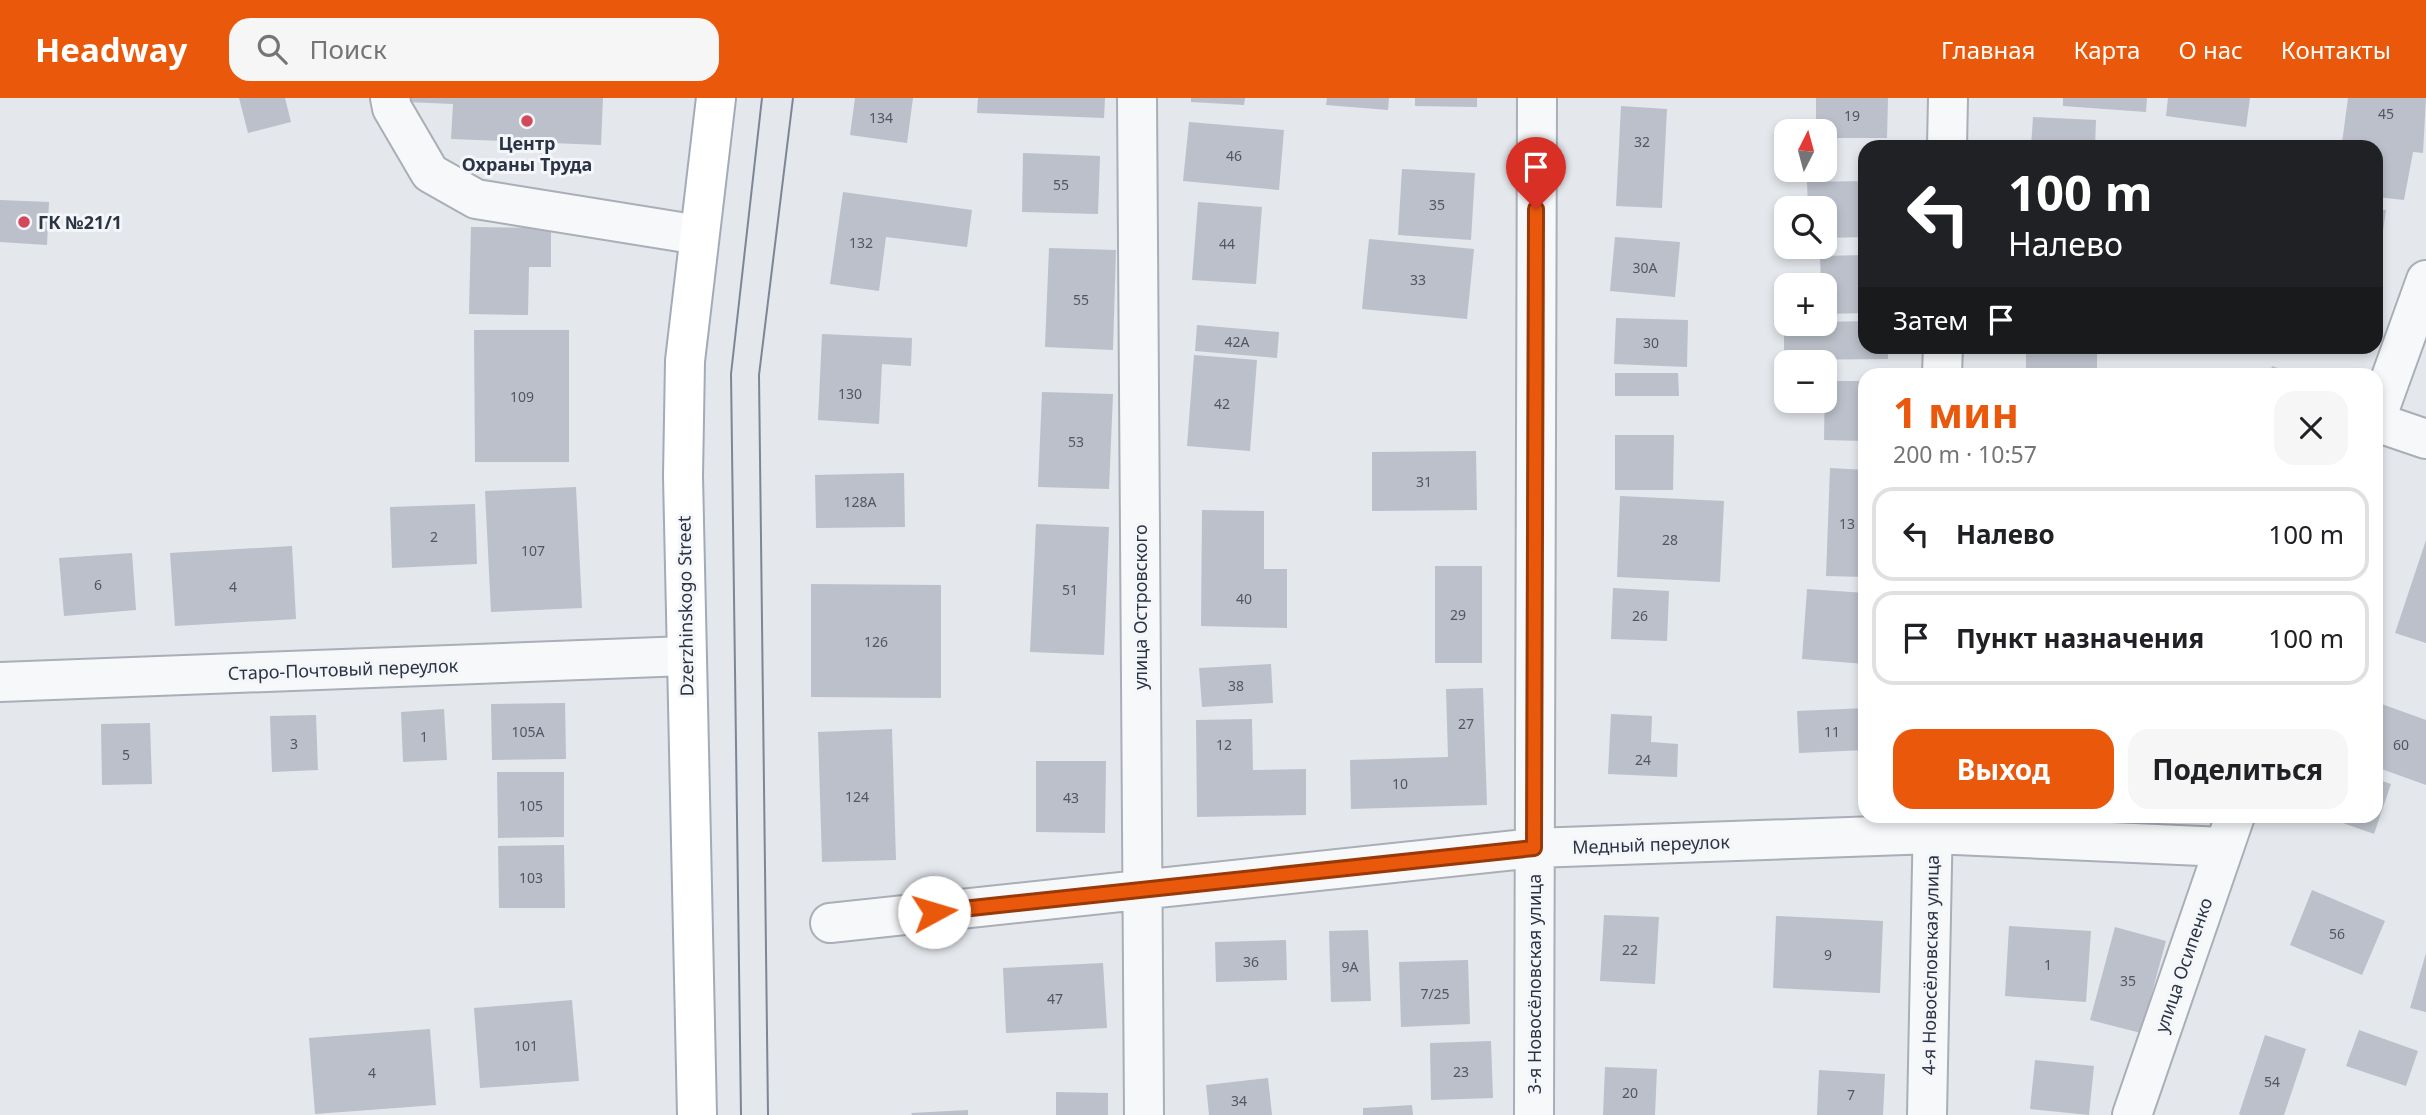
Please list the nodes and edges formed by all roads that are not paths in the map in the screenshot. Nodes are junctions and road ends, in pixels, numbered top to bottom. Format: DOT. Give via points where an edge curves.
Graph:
graph roads {
  1 [pos="390,98"];
  2 [pos="716,98"];
  3 [pos="1137,98"];
  4 [pos="1537,98"];
  5 [pos="1948,98"];
  6 [pos="1947,140"];
  7 [pos="699,235"];
  8 [pos="2426,280"];
  9 [pos="2383,400"];
  10 [pos="2383,423"];
  11 [pos="2426,439"];
  12 [pos="686,656"];
  13 [pos="0,682"];
  14 [pos="1933,825"];
  15 [pos="2229,831"];
  16 [pos="1534,848"];
  17 [pos="1143,891"];
  18 [pos="830,923"];
  19 [pos="697,1115"];
  20 [pos="1144,1115"];
  21 [pos="1534,1115"];
  22 [pos="1927,1115"];
  23 [pos="2133,1115"];
  1 -- 7 [label="street" via="430,173 476,199"];
  2 -- 7 [label="main road, Dzerzhinskogo Street"];
  3 -- 17 [label="street, улица Островского"];
  4 -- 16 [label="street, 3-я Новосёловская улица"];
  5 -- 6 [label="street"];
  7 -- 12 [label="main road, Dzerzhinskogo Street" via="685,361"];
  8 -- 9 [label="street"];
  10 -- 11 [label="street"];
  12 -- 13 [label="street, Старо-Почтовый переулок"];
  12 -- 19 [label="main road, Dzerzhinskogo Street"];
  14 -- 15 [label="street, Медный переулок"];
  14 -- 16 [label="street, Медный переулок"];
  14 -- 22 [label="street, 4-я Новосёловская улица"];
  15 -- 23 [label="street, улица Осипенко"];
  16 -- 17 [label="street, Медный переулок"];
  16 -- 21 [label="street, 3-я Новосёловская улица"];
  17 -- 18 [label="street, Медный переулок"];
  17 -- 20 [label="street, улица Островского"];
}
